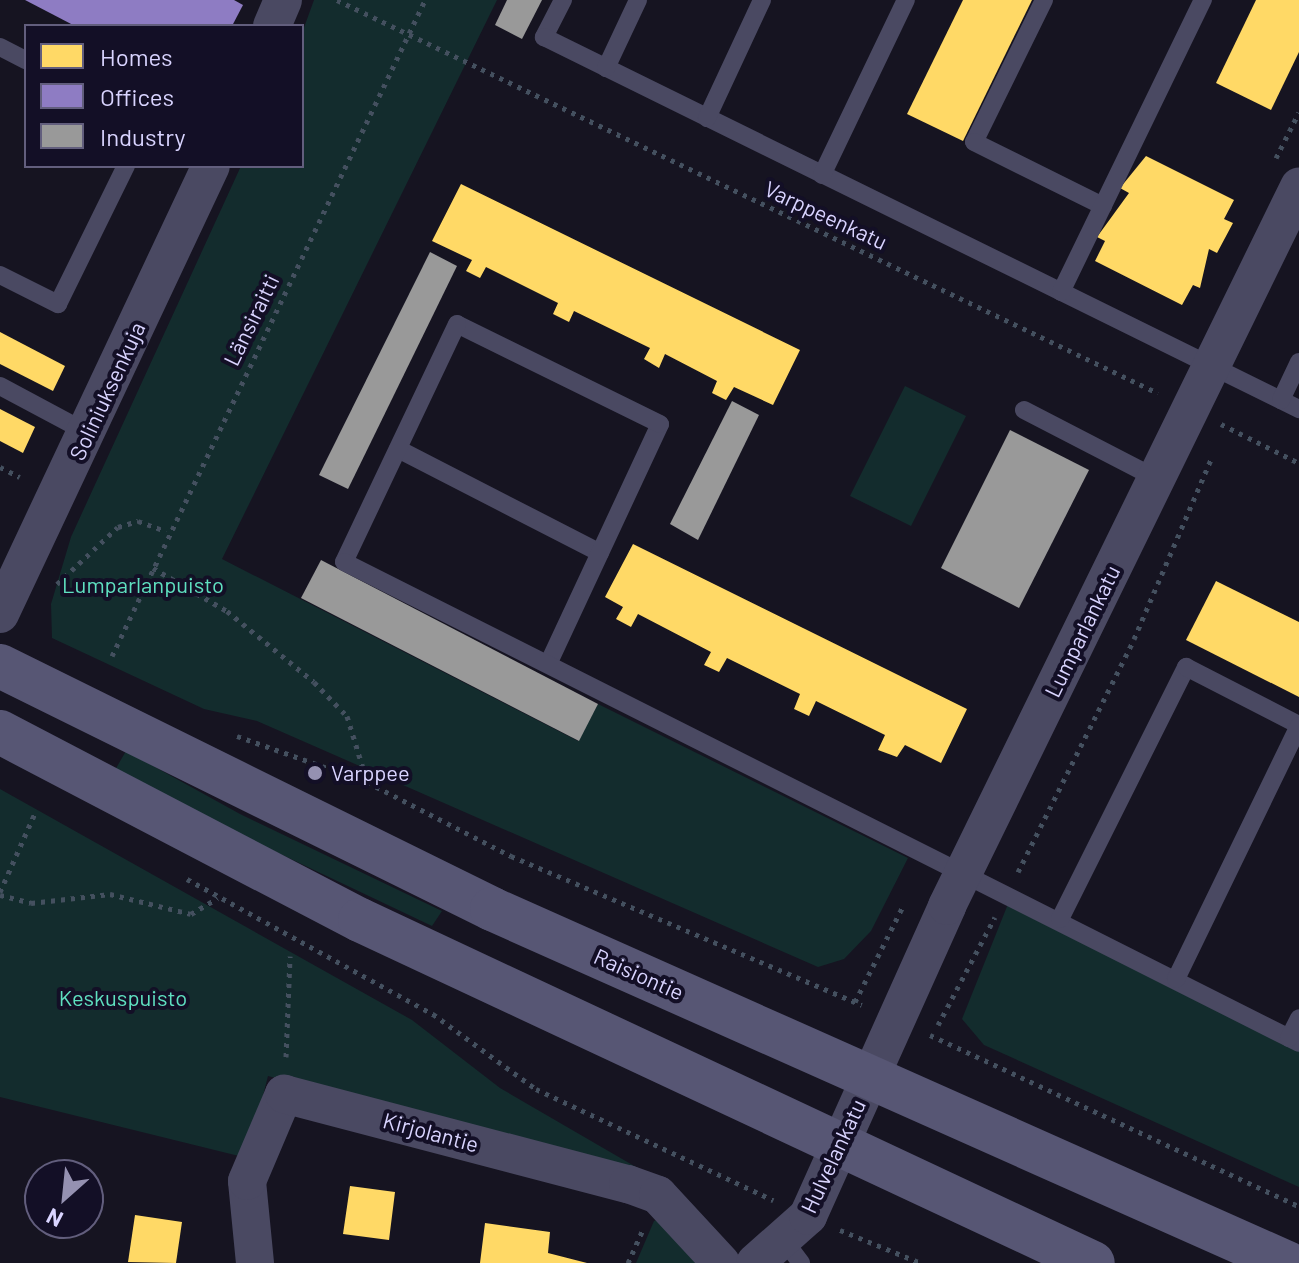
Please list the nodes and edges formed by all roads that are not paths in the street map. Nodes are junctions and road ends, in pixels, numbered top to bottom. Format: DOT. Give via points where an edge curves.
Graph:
graph roads {
  1 [pos="283,0"];
  2 [pos="563,0"];
  3 [pos="638,0"];
  4 [pos="762,0"];
  5 [pos="906,0"];
  6 [pos="1044,0"];
  7 [pos="1203,0"];
  8 [pos="273,24"];
  9 [pos="0,47"];
  10 [pos="24,59"];
  11 [pos="606,68"];
  12 [pos="707,118"];
  13 [pos="125,168"];
  14 [pos="210,168"];
  15 [pos="822,175"];
  16 [pos="1299,187"];
  17 [pos="1103,206"];
  18 [pos="0,275"];
  19 [pos="1061,292"];
  20 [pos="1299,362"];
  21 [pos="1211,366"];
  22 [pos="0,386"];
  23 [pos="1281,400"];
  24 [pos="1299,409"];
  25 [pos="1024,410"];
  26 [pos="88,433"];
  27 [pos="398,449"];
  28 [pos="1156,478"];
  29 [pos="600,553"];
  30 [pos="0,614"];
  31 [pos="550,660"];
  32 [pos="0,666"];
  33 [pos="1299,726"];
  34 [pos="0,732"];
  35 [pos="965,871"];
  36 [pos="1060,919"];
  37 [pos="1176,979"];
  38 [pos="1299,1018"];
  39 [pos="1294,1040"];
  40 [pos="870,1077"];
  41 [pos="840,1145"];
  42 [pos="781,1256"];
  43 [pos="255,1263"];
  44 [pos="721,1263"];
  45 [pos="1093,1263"];
  46 [pos="1287,1263"];
  1 -- 8 [label="street"];
  2 -- 11 [label="lane" via="544,37"];
  3 -- 11 [label="lane"];
  4 -- 12 [label="lane"];
  5 -- 15 [label="lane"];
  6 -- 17 [label="lane" via="974,142"];
  7 -- 17 [label="lane"];
  9 -- 10 [label="lane"];
  11 -- 12 [label="lane"];
  12 -- 15 [label="lane"];
  13 -- 18 [label="lane" via="58,304"];
  14 -- 26 [label="street, Soliniuksenkuja"];
  15 -- 19 [label="lane"];
  16 -- 21 [label="street, Lumparlankatu"];
  17 -- 19 [label="lane"];
  19 -- 21 [label="lane"];
  20 -- 23 [label="lane"];
  21 -- 23 [label="lane"];
  21 -- 28 [label="street, Lumparlankatu"];
  22 -- 26 [label="lane"];
  23 -- 24 [label="lane"];
  25 -- 28 [label="lane"];
  26 -- 30 [label="street, Soliniuksenkuja"];
  27 -- 29 [label="lane"];
  27 -- 29 [label="lane" via="457,324 660,424"];
  27 -- 31 [label="lane" via="344,562"];
  28 -- 35 [label="street, Lumparlankatu"];
  29 -- 31 [label="lane"];
  31 -- 35 [label="lane"];
  32 -- 40 [label="main road, Raisiontie" via="492,909"];
  33 -- 36 [label="lane" via="1186,667"];
  33 -- 37 [label="lane"];
  34 -- 41 [label="main road" via="360,920"];
  35 -- 36 [label="lane"];
  35 -- 40 [label="street, Lumparlankatu"];
  36 -- 37 [label="lane"];
  37 -- 39 [label="lane"];
  38 -- 39 [label="lane"];
  40 -- 41 [label="street, Hulvelankatu"];
  40 -- 46 [label="main road, Raisiontie"];
  41 -- 42 [label="street, Hulvelankatu" via="808,1216"];
  41 -- 45 [label="main road"];
  43 -- 44 [label="street, Kirjolantie" via="247,1181 284,1094 658,1195"];
}
